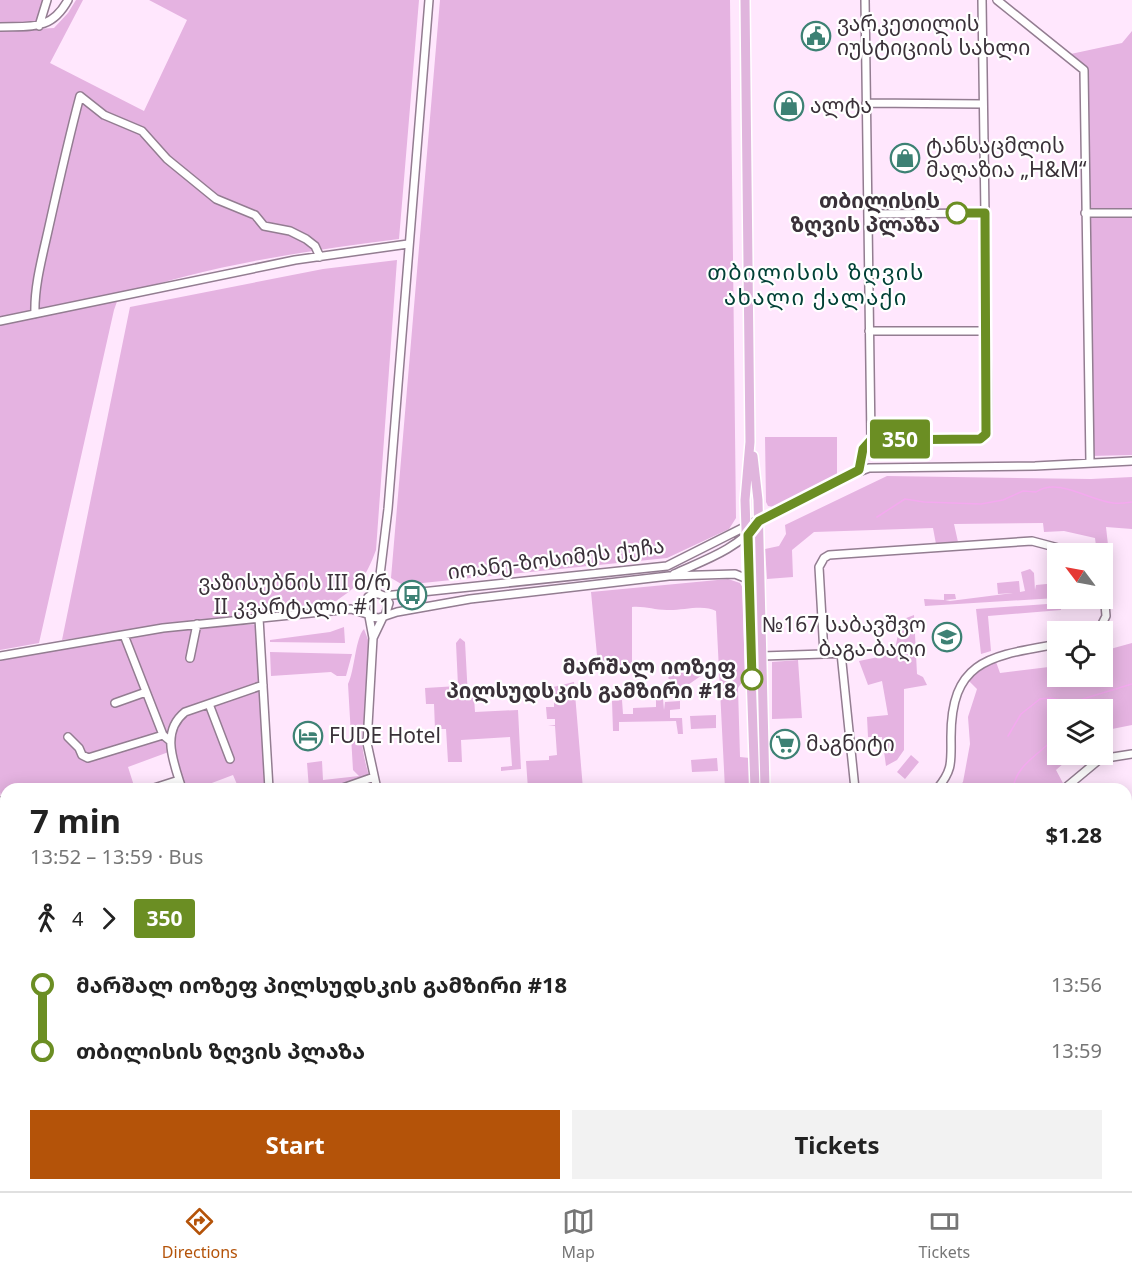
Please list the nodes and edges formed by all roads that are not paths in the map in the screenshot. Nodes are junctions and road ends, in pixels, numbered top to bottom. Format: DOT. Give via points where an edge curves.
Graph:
graph roads {
  1 [pos="47,0"];
  2 [pos="68,0"];
  3 [pos="429,0"];
  4 [pos="745,0"];
  5 [pos="865,0"];
  6 [pos="982,0"];
  7 [pos="997,0"];
  8 [pos="39,26"];
  9 [pos="0,27"];
  10 [pos="866,104"];
  11 [pos="983,104"];
  12 [pos="985,213"];
  13 [pos="1085,213"];
  14 [pos="1132,213"];
  15 [pos="868,214"];
  16 [pos="408,244"];
  17 [pos="320,257"];
  18 [pos="35,314"];
  19 [pos="0,321"];
  20 [pos="869,331"];
  21 [pos="986,331"];
  22 [pos="871,440"];
  23 [pos="750,442"];
  24 [pos="1132,460"];
  25 [pos="1090,463"];
  26 [pos="859,470"];
  27 [pos="759,521"];
  28 [pos="747,531"];
  29 [pos="1047,545"];
  30 [pos="660,567"];
  31 [pos="380,574"];
  32 [pos="665,577"];
  33 [pos="750,580"];
  34 [pos="383,595"];
  35 [pos="370,596"];
  36 [pos="351,609"];
  37 [pos="368,615"];
  38 [pos="384,616"];
  39 [pos="259,618"];
  40 [pos="197,624"];
  41 [pos="124,634"];
  42 [pos="373,638"];
  43 [pos="1047,646"];
  44 [pos="824,654"];
  45 [pos="0,656"];
  46 [pos="752,656"];
  47 [pos="762,656"];
  48 [pos="190,658"];
  49 [pos="263,686"];
  50 [pos="146,692"];
  51 [pos="115,703"];
  52 [pos="209,704"];
  53 [pos="68,737"];
  54 [pos="166,737"];
  55 [pos="1132,754"];
  56 [pos="230,759"];
  57 [pos="374,777"];
  58 [pos="179,780"];
  59 [pos="170,783"];
  60 [pos="180,783"];
  61 [pos="268,783"];
  62 [pos="357,783"];
  63 [pos="376,783"];
  64 [pos="755,783"];
  65 [pos="765,783"];
  66 [pos="854,783"];
  67 [pos="942,783"];
  68 [pos="1071,783"];
  1 -- 8 [label="street"];
  2 -- 8 [label="street" via="57,17"];
  3 -- 16 [label="street"];
  4 -- 23 [label="main road"];
  5 -- 10 [label="street"];
  6 -- 11 [label="street"];
  7 -- 13 [label="street" via="1084,70"];
  8 -- 9 [label="street"];
  10 -- 11 [label="street"];
  10 -- 15 [label="street"];
  11 -- 12 [label="street"];
  12 -- 15 [label="street"];
  12 -- 21 [label="street"];
  13 -- 14 [label="street"];
  13 -- 25 [label="street"];
  15 -- 20 [label="street"];
  16 -- 17 [label="street"];
  16 -- 31 [label="street"];
  17 -- 18 [label="street"];
  17 -- 18 [label="street" via="306,239 264,226 255,215 216,199 167,159 148,136 104,115 80,96 41,262"];
  18 -- 19 [label="street"];
  20 -- 21 [label="street"];
  20 -- 22 [label="street"];
  21 -- 22 [label="street" via="988,430 983,437"];
  22 -- 26 [label="street" via="863,449"];
  23 -- 27 [label="main road"];
  23 -- 28 [label="main road"];
  24 -- 25 [label="street"];
  25 -- 26 [label="street" via="923,465"];
  26 -- 27 [label="street"];
  27 -- 28 [label="street, იოანე-ზოსიმეს ქუჩა"];
  27 -- 47 [label="main road"];
  28 -- 30 [label="street, იოანე-ზოსიმეს ქუჩა"];
  28 -- 32 [label="street, იოანე-ზოსიმეს ქუჩა"];
  28 -- 33 [label="main road"];
  29 -- 44 [label="street" via="1032,541 829,555 819,567"];
  30 -- 32 [label="street"];
  30 -- 34 [label="street, იოანე-ზოსიმეს ქუჩა"];
  31 -- 34 [label="street"];
  31 -- 35 [label="street"];
  32 -- 33 [label="street, იოანე-ზოსიმეს ქუჩა" via="735,574"];
  32 -- 38 [label="street, იოანე-ზოსიმეს ქუჩა" via="470,599"];
  33 -- 46 [label="main road"];
  34 -- 35 [label="street"];
  34 -- 38 [label="street" via="389,603"];
  35 -- 36 [label="street"];
  35 -- 37 [label="street" via="365,607"];
  36 -- 37 [label="street"];
  36 -- 39 [label="street"];
  37 -- 38 [label="street"];
  37 -- 42 [label="street"];
  38 -- 42 [label="street"];
  39 -- 40 [label="street"];
  39 -- 49 [label="street"];
  40 -- 41 [label="street"];
  40 -- 48 [label="street"];
  41 -- 45 [label="street"];
  41 -- 50 [label="street"];
  42 -- 57 [label="street" via="367,743"];
  43 -- 67 [label="street" via="993,657 965,676 955,696 949,775"];
  44 -- 47 [label="street"];
  44 -- 66 [label="street" via="842,653"];
  46 -- 47 [label="main road"];
  46 -- 64 [label="main road"];
  47 -- 65 [label="main road"];
  49 -- 52 [label="street"];
  49 -- 61 [label="street"];
  50 -- 51 [label="street"];
  50 -- 54 [label="street"];
  52 -- 54 [label="street" via="185,712"];
  52 -- 56 [label="street"];
  53 -- 54 [label="street" via="88,758"];
  54 -- 58 [label="street"];
  55 -- 68 [label="street" via="1100,759"];
  57 -- 62 [label="street"];
  57 -- 63 [label="street"];
  58 -- 59 [label="street"];
  58 -- 60 [label="street"];
}
